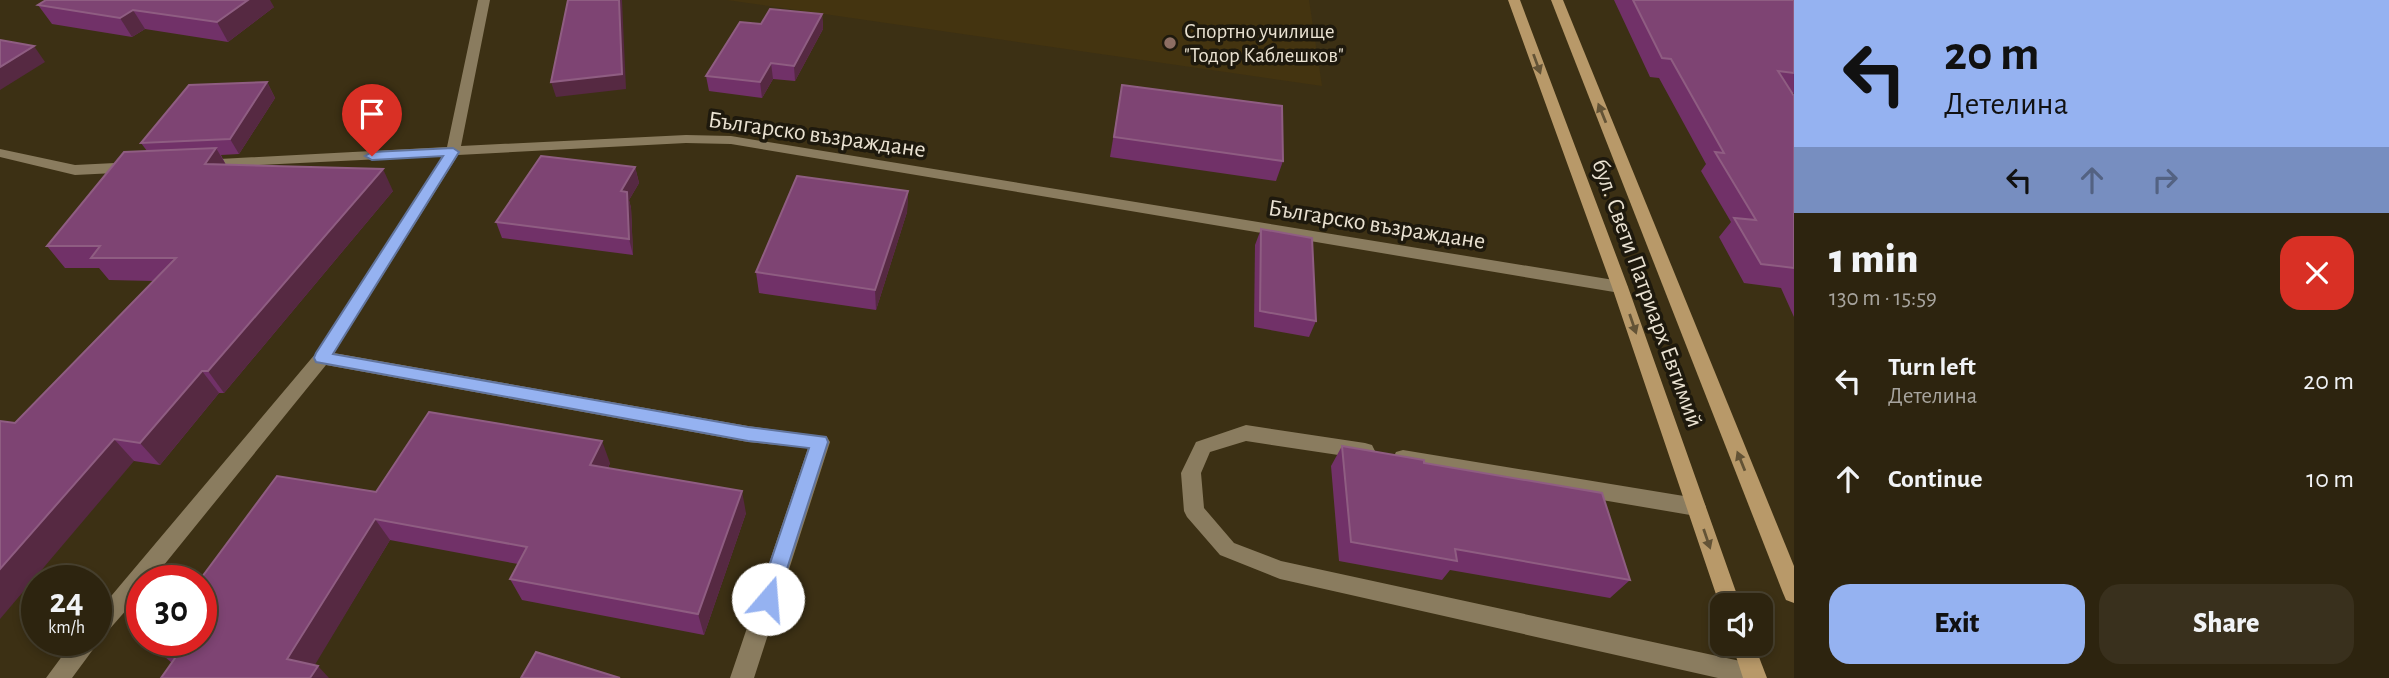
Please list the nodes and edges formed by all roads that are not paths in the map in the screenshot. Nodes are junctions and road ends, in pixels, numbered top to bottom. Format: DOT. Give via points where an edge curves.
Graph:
graph roads {
  1 [pos="484,0"];
  2 [pos="1514,0"];
  3 [pos="1557,0"];
  4 [pos="453,152"];
  5 [pos="0,153"];
  6 [pos="183,165"];
  7 [pos="156,166"];
  8 [pos="1620,287"];
  9 [pos="322,358"];
  10 [pos="1696,508"];
  11 [pos="1725,593"];
  12 [pos="1794,593"];
  13 [pos="112,612"];
  14 [pos="76,656"];
  15 [pos="1747,656"];
  16 [pos="1754,676"];
  17 [pos="58,678"];
  18 [pos="743,678"];
  1 -- 4 [label="street"];
  2 -- 8 [label="main road, бул. Свети Патриарх Евтимий, one-way"];
  12 -- 3 [label="main road, бул. Свети Патриарх Евтимий, one-way"];
  4 -- 6 [label="street, Българско възраждане"];
  4 -- 8 [label="street, Българско възраждане" via="731,140"];
  4 -- 9 [label="street"];
  5 -- 7 [label="street" via="75,170"];
  8 -- 10 [label="main road, бул. Свети Патриарх Евтимий, one-way"];
  9 -- 13 [label="street"];
  9 -- 18 [label="street" via="748,434 820,442"];
  10 -- 11 [label="main road, бул. Свети Патриарх Евтимий, one-way"];
  10 -- 16 [label="street" via="1246,433 1203,447 1191,473 1194,511 1227,549 1280,570"];
  14 -- 17 [label="street"];
  15 -- 16 [label="main road"];
}
